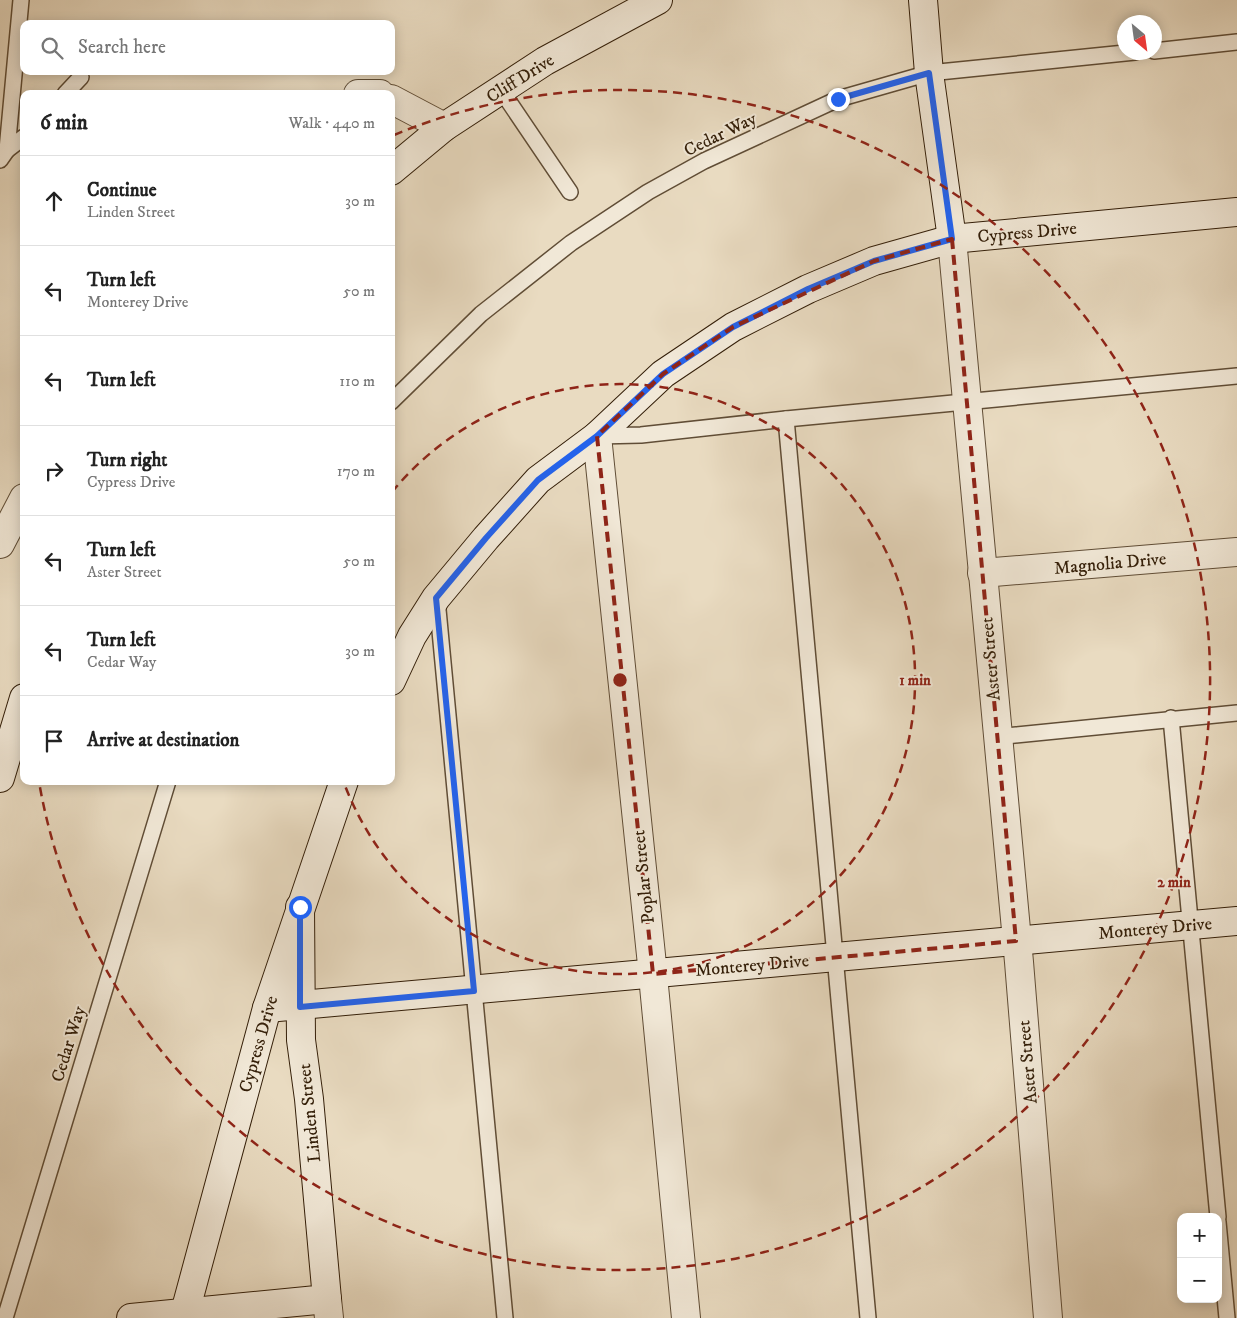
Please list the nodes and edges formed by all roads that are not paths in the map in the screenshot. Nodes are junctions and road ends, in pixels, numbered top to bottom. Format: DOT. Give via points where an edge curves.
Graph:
graph roads {
  1 [pos="21,0"];
  2 [pos="658,0"];
  3 [pos="923,0"];
  4 [pos="1237,42"];
  5 [pos="1162,50"];
  6 [pos="1117,54"];
  7 [pos="929,73"];
  8 [pos="81,77"];
  9 [pos="69,90"];
  10 [pos="501,90"];
  11 [pos="395,101"];
  12 [pos="444,127"];
  13 [pos="20,140"];
  14 [pos="3,155"];
  15 [pos="395,168"];
  16 [pos="570,192"];
  17 [pos="1237,212"];
  18 [pos="952,239"];
  19 [pos="1237,376"];
  20 [pos="395,398"];
  21 [pos="966,402"];
  22 [pos="786,419"];
  23 [pos="597,436"];
  24 [pos="20,506"];
  25 [pos="0,544"];
  26 [pos="1237,552"];
  27 [pos="982,573"];
  28 [pos="436,598"];
  29 [pos="395,672"];
  30 [pos="20,711"];
  31 [pos="1237,712"];
  32 [pos="1171,718"];
  33 [pos="996,737"];
  34 [pos="0,778"];
  35 [pos="167,785"];
  36 [pos="343,785"];
  37 [pos="300,907"];
  38 [pos="1237,921"];
  39 [pos="1190,925"];
  40 [pos="1016,941"];
  41 [pos="835,958"];
  42 [pos="653,974"];
  43 [pos="474,991"];
  44 [pos="300,1007"];
  45 [pos="267,1008"];
  46 [pos="1218,1213"];
  47 [pos="1221,1258"];
  48 [pos="328,1308"];
  49 [pos="177,1315"];
  50 [pos="5,1318"];
  51 [pos="131,1318"];
  52 [pos="505,1318"];
  53 [pos="686,1318"];
  54 [pos="868,1318"];
  55 [pos="1048,1318"];
  56 [pos="1227,1318"];
  1 -- 14 [label="lane"];
  2 -- 10 [label="street, Cliff Drive" via="545,61"];
  3 -- 7 [label="street, Aster Street"];
  4 -- 5 [label="lane"];
  6 -- 7 [label="lane, Cedar Way"];
  7 -- 18 [label="street, Aster Street"];
  7 -- 20 [label="lane, Cedar Way" via="838,99 704,161 648,192 570,243 481,314"];
  8 -- 9 [label="lane"];
  10 -- 12 [label="street, Cliff Drive"];
  10 -- 16 [label="lane"];
  11 -- 12 [label="street"];
  12 -- 15 [label="street, Cliff Drive"];
  13 -- 14 [label="lane"];
  17 -- 18 [label="street, Cypress Drive"];
  18 -- 21 [label="street, Aster Street"];
  18 -- 23 [label="street, Cypress Drive" via="874,261 808,289 733,327 663,374"];
  19 -- 21 [label="lane"];
  21 -- 22 [label="lane"];
  21 -- 27 [label="street, Aster Street"];
  22 -- 23 [label="lane" via="641,435"];
  22 -- 41 [label="lane"];
  23 -- 28 [label="street, Cypress Drive" via="538,480"];
  23 -- 42 [label="street, Poplar Street"];
  24 -- 25 [label="street"];
  26 -- 27 [label="street, Magnolia Drive"];
  27 -- 33 [label="street, Aster Street"];
  28 -- 29 [label="street, Cypress Drive" via="412,636"];
  28 -- 43 [label="lane"];
  30 -- 34 [label="street"];
  31 -- 32 [label="lane"];
  32 -- 33 [label="lane"];
  32 -- 39 [label="lane"];
  33 -- 40 [label="street, Aster Street"];
  35 -- 50 [label="lane, Cedar Way"];
  36 -- 37 [label="street, Cypress Drive"];
  37 -- 44 [label="street, Linden Street"];
  37 -- 45 [label="street, Cypress Drive"];
  38 -- 39 [label="street, Monterey Drive"];
  39 -- 40 [label="street, Monterey Drive"];
  39 -- 46 [label="lane"];
  40 -- 41 [label="street, Monterey Drive"];
  40 -- 55 [label="street, Aster Street"];
  41 -- 42 [label="street, Monterey Drive"];
  41 -- 54 [label="lane"];
  42 -- 43 [label="street, Monterey Drive"];
  42 -- 53 [label="street, Poplar Street"];
  43 -- 44 [label="street, Monterey Drive"];
  43 -- 52 [label="lane"];
  44 -- 45 [label="street, Monterey Drive"];
  44 -- 48 [label="street, Linden Street"];
  45 -- 49 [label="street, Cypress Drive"];
  47 -- 56 [label="lane"];
  48 -- 49 [label="street"];
  49 -- 51 [label="street"];
}
